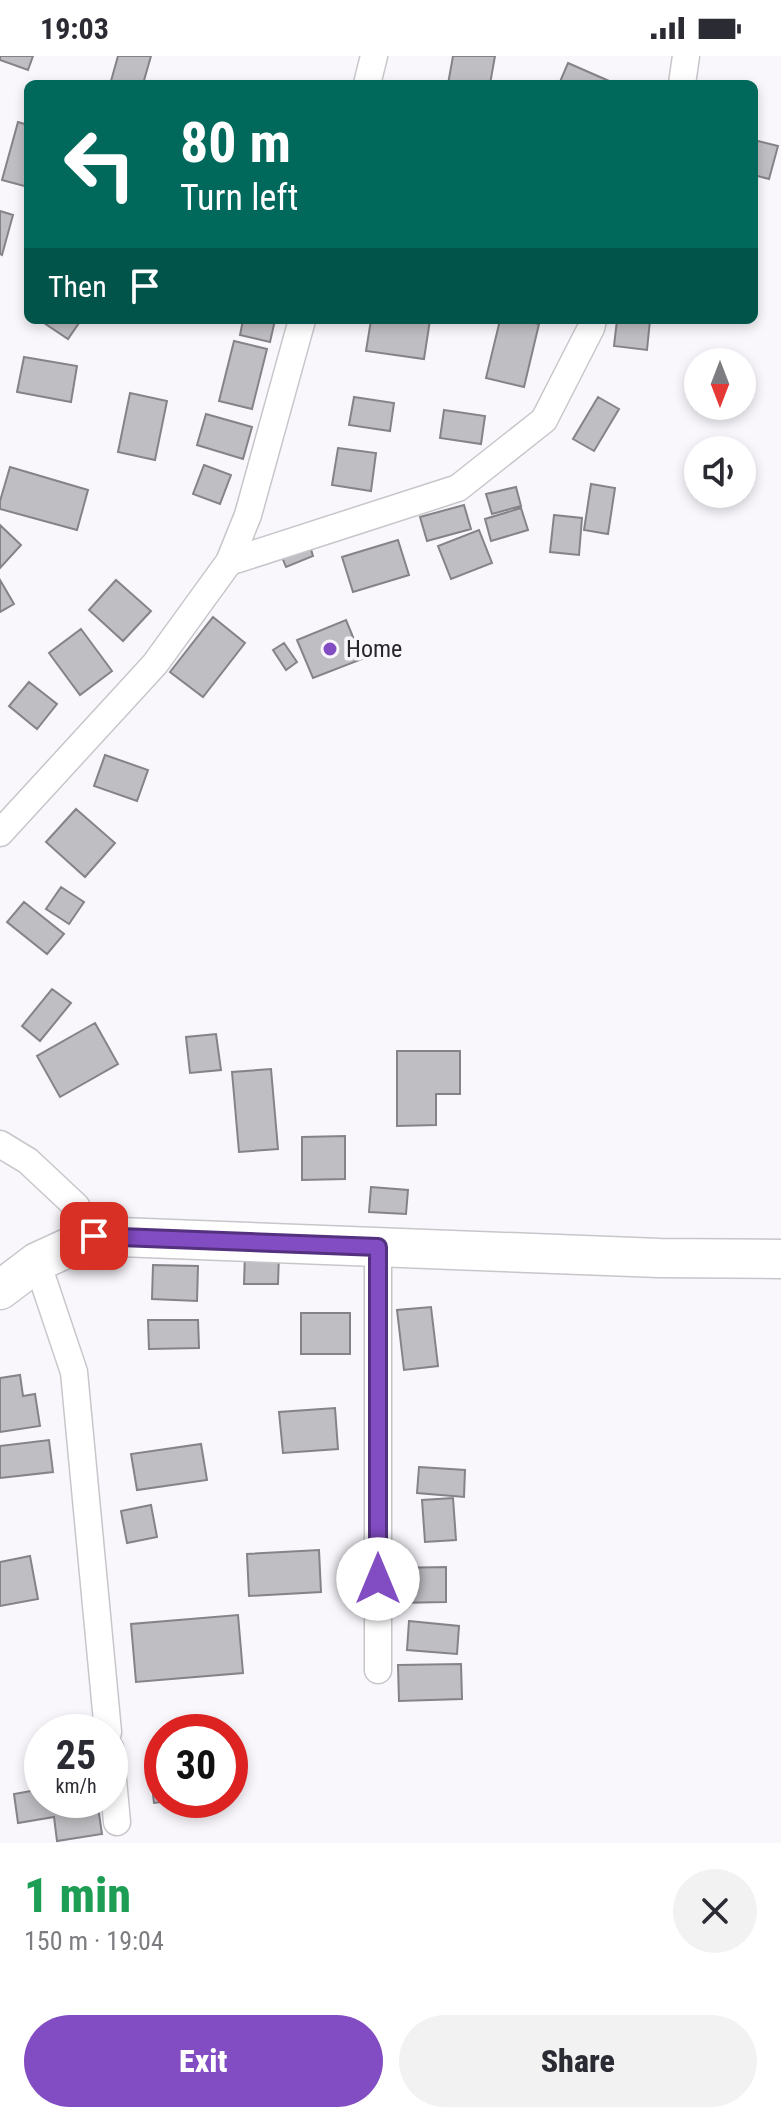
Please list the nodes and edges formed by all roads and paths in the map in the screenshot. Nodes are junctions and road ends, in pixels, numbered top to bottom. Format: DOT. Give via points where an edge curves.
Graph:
graph roads {
  1 [pos="374,56"];
  2 [pos="686,56"];
  3 [pos="368,80"];
  4 [pos="683,80"];
  5 [pos="301,324"];
  6 [pos="592,324"];
  7 [pos="229,562"];
  8 [pos="0,833"];
  9 [pos="0,1144"];
  10 [pos="94,1236"];
  11 [pos="378,1247"];
  12 [pos="781,1259"];
  13 [pos="37,1262"];
  14 [pos="0,1290"];
  15 [pos="378,1670"];
  16 [pos="106,1714"];
  17 [pos="117,1818"];
  18 [pos="117,1822"];
  1 -- 3 [label="street"];
  2 -- 4 [label="street"];
  5 -- 7 [label="street" via="248,515"];
  6 -- 7 [label="street" via="544,420 458,488"];
  7 -- 8 [label="street" via="155,664"];
  9 -- 10 [label="street" via="28,1161 76,1206"];
  10 -- 11 [label="street"];
  10 -- 13 [label="street"];
  11 -- 12 [label="street"];
  11 -- 15 [label="street"];
  13 -- 14 [label="street"];
  13 -- 16 [label="street" via="74,1372"];
  17 -- 18 [label="street"];
}
